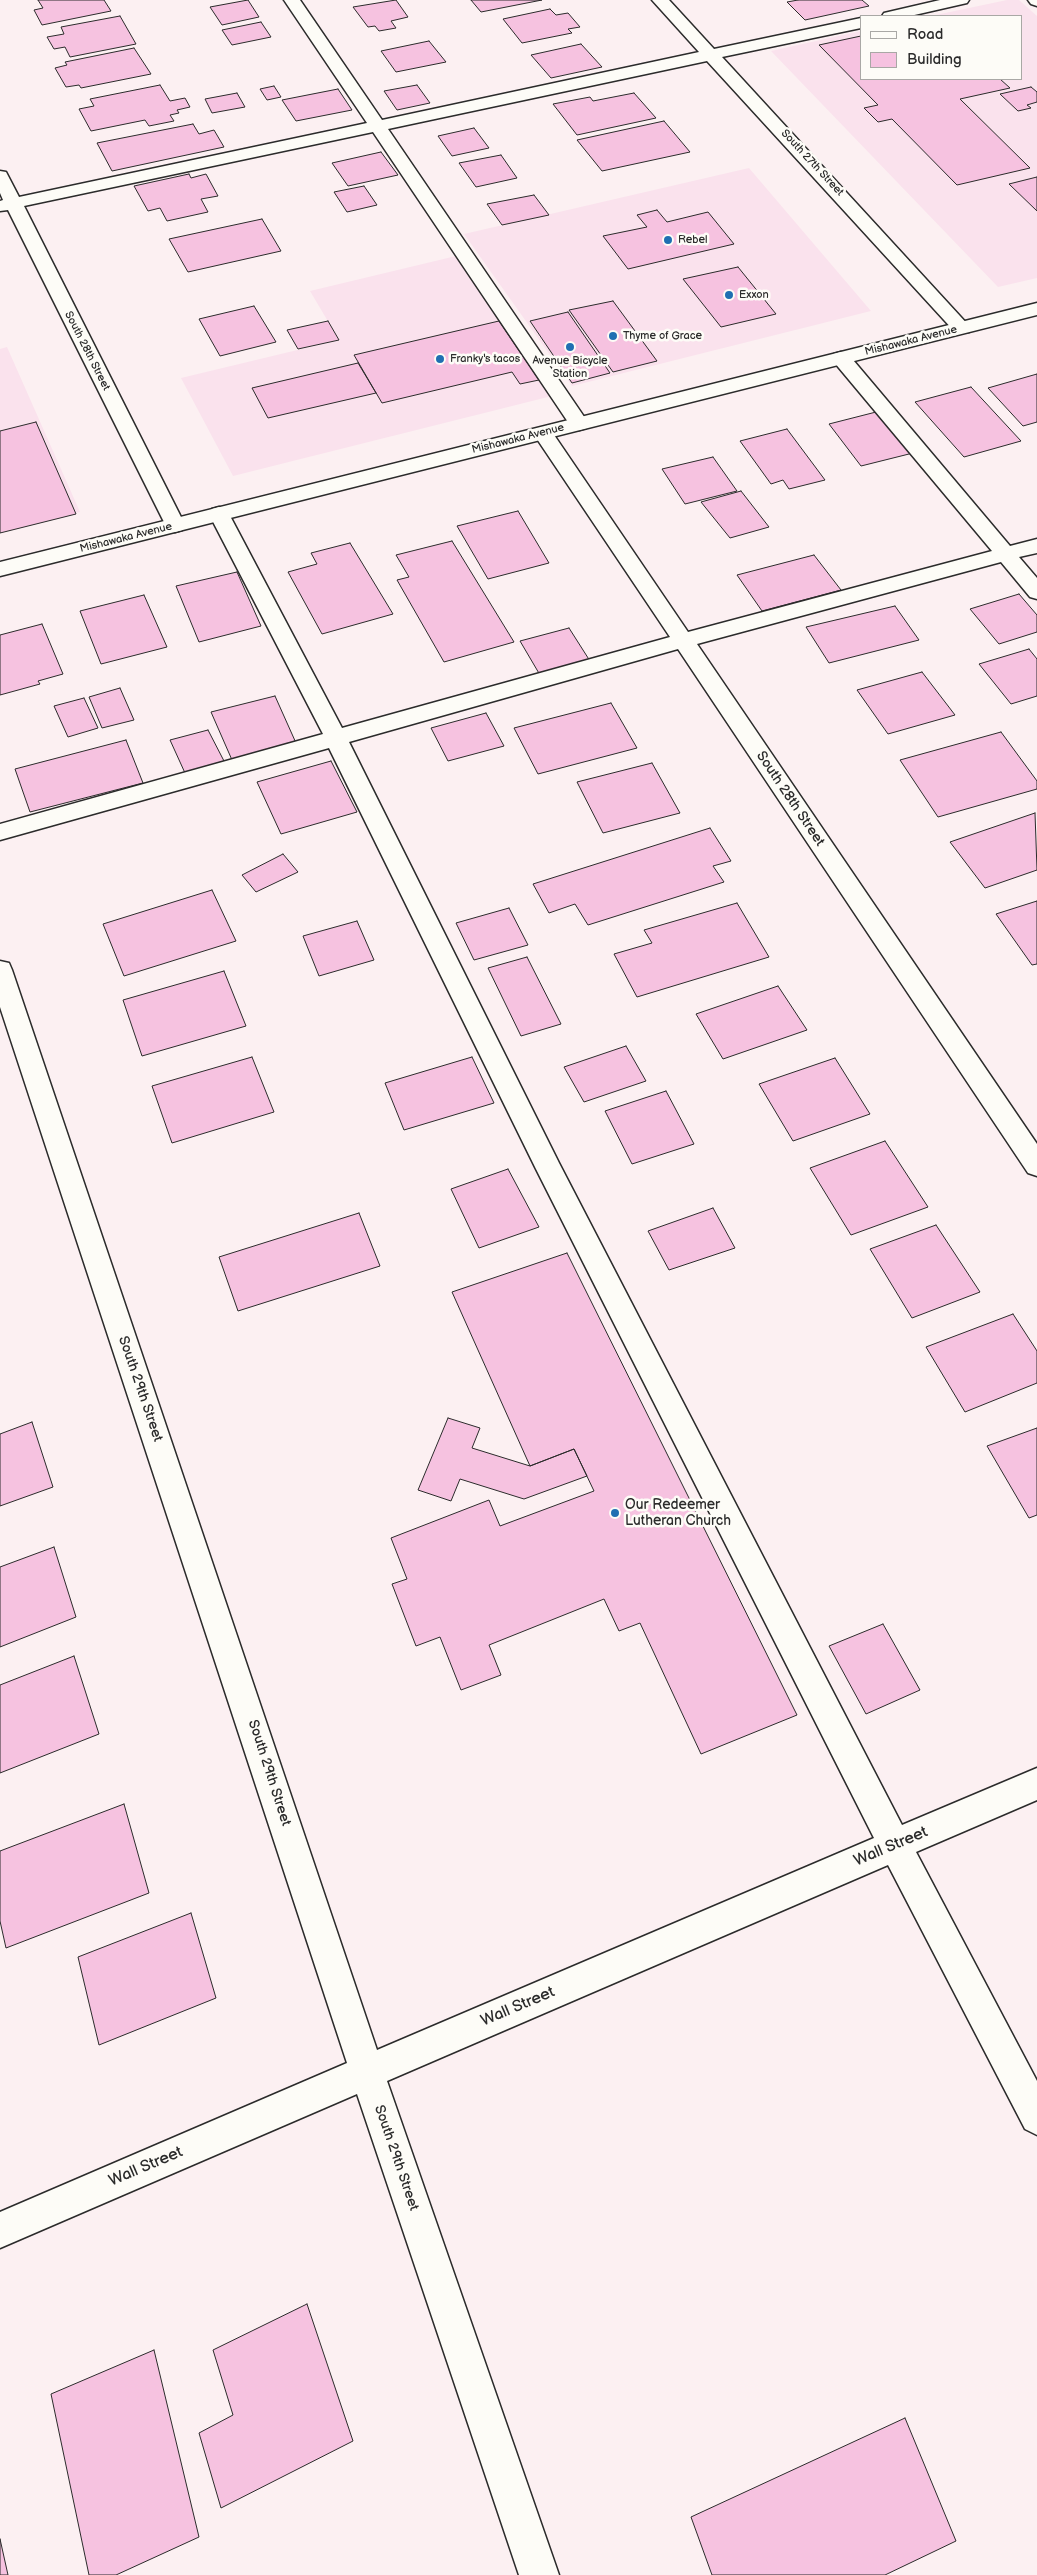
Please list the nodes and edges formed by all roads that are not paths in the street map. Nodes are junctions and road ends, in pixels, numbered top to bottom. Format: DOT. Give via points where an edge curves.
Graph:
graph roads {
  1 [pos="292,0"];
  2 [pos="660,0"];
  3 [pos="960,0"];
  4 [pos="894,15"];
  5 [pos="860,23"];
  6 [pos="712,56"];
  7 [pos="379,125"];
  8 [pos="0,176"];
  9 [pos="7,205"];
  10 [pos="1037,309"];
  11 [pos="962,328"];
  12 [pos="841,358"];
  13 [pos="578,424"];
  14 [pos="543,433"];
  15 [pos="220,514"];
  16 [pos="176,525"];
  17 [pos="1037,546"];
  18 [pos="1006,555"];
  19 [pos="0,569"];
  20 [pos="1037,592"];
  21 [pos="682,641"];
  22 [pos="336,738"];
  23 [pos="0,832"];
  24 [pos="0,970"];
  25 [pos="1037,1166"];
  26 [pos="1037,1784"];
  27 [pos="895,1845"];
  28 [pos="367,2072"];
  29 [pos="1037,2117"];
  30 [pos="0,2230"];
  31 [pos="539,2575"];
  1 -- 7 [label="street"];
  2 -- 6 [label="street, South 27th Street"];
  3 -- 4 [label="street"];
  5 -- 6 [label="street"];
  6 -- 7 [label="street"];
  6 -- 11 [label="street, South 27th Street"];
  7 -- 9 [label="street"];
  7 -- 13 [label="street"];
  8 -- 9 [label="street, South 28th Street"];
  9 -- 16 [label="street, South 28th Street"];
  10 -- 11 [label="street, Mishawaka Avenue"];
  11 -- 12 [label="street, Mishawaka Avenue"];
  12 -- 13 [label="street, Mishawaka Avenue"];
  12 -- 18 [label="street"];
  13 -- 14 [label="street, Mishawaka Avenue"];
  14 -- 15 [label="street, Mishawaka Avenue"];
  14 -- 21 [label="street, South 28th Street"];
  15 -- 16 [label="street, Mishawaka Avenue"];
  15 -- 22 [label="street"];
  16 -- 19 [label="street, Mishawaka Avenue"];
  17 -- 18 [label="street"];
  18 -- 20 [label="street"];
  18 -- 21 [label="street"];
  21 -- 22 [label="street"];
  21 -- 25 [label="street, South 28th Street"];
  22 -- 23 [label="street"];
  22 -- 27 [label="street" via="549,1168"];
  24 -- 28 [label="street, South 29th Street"];
  26 -- 27 [label="street, Wall Street"];
  27 -- 28 [label="street, Wall Street"];
  27 -- 29 [label="street"];
  28 -- 30 [label="street, Wall Street"];
  28 -- 31 [label="street, South 29th Street"];
}
